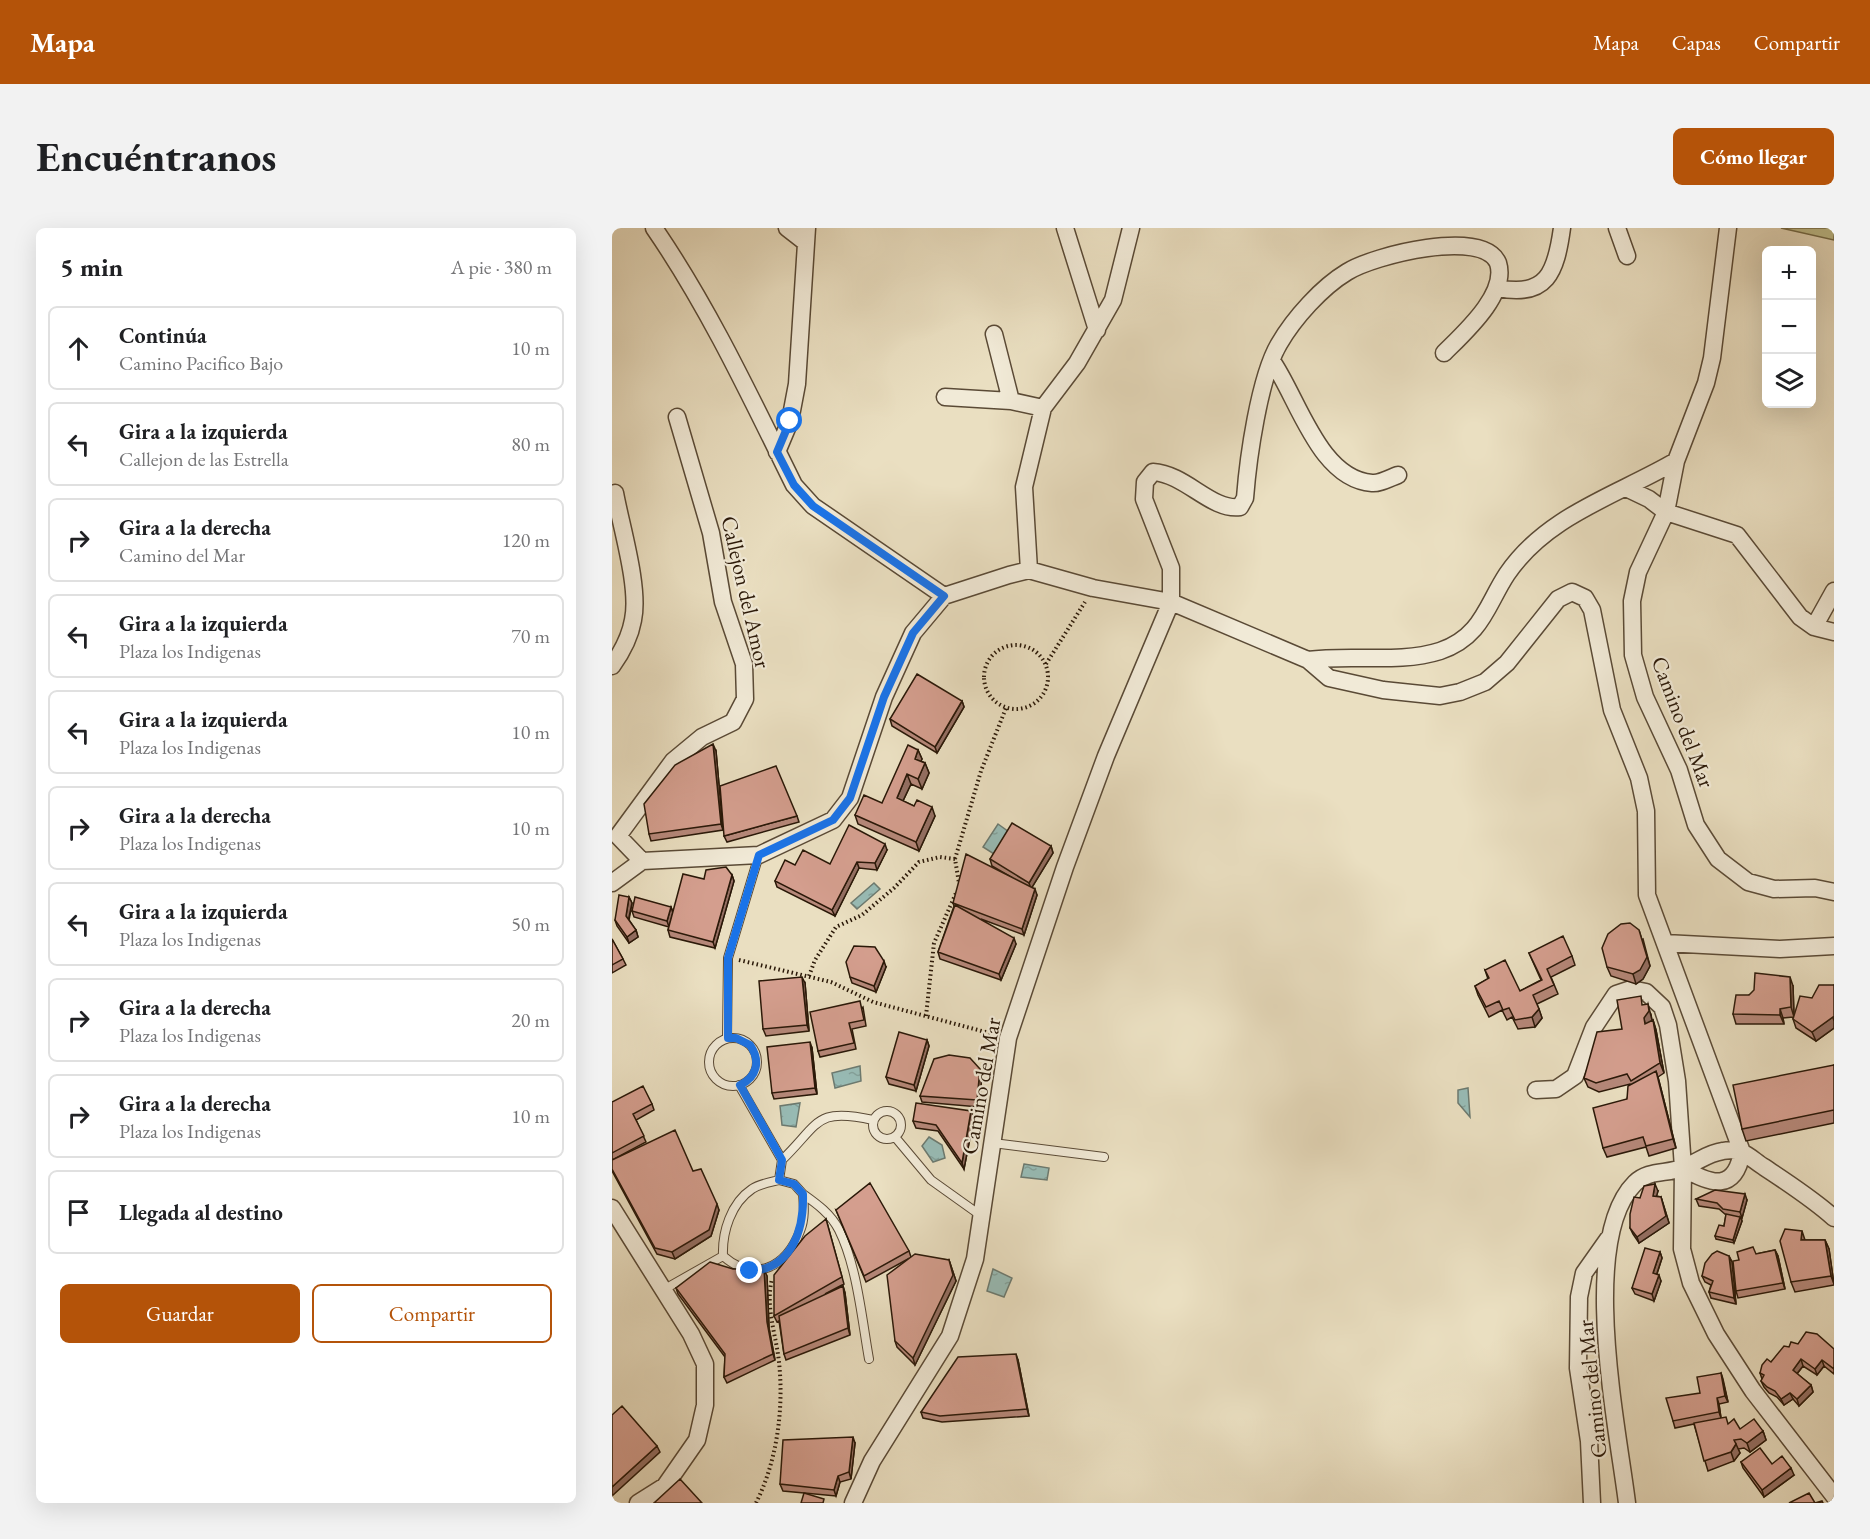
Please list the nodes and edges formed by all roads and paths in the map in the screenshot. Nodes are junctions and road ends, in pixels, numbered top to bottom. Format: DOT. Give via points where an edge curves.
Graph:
graph roads {
  1 [pos="654,228"];
  2 [pos="787,228"];
  3 [pos="1065,228"];
  4 [pos="1131,228"];
  5 [pos="1562,228"];
  6 [pos="1617,228"];
  7 [pos="1728,228"];
  8 [pos="806,235"];
  9 [pos="1628,256"];
  10 [pos="1498,288"];
  11 [pos="1097,330"];
  12 [pos="994,334"];
  13 [pos="1444,353"];
  14 [pos="1272,362"];
  15 [pos="945,397"];
  16 [pos="1011,401"];
  17 [pos="1043,408"];
  18 [pos="677,417"];
  19 [pos="777,452"];
  20 [pos="1676,461"];
  21 [pos="1398,475"];
  22 [pos="1626,488"];
  23 [pos="615,493"];
  24 [pos="1666,512"];
  25 [pos="1029,570"];
  26 [pos="1093,588"];
  27 [pos="1834,591"];
  28 [pos="944,596"];
  29 [pos="1171,602"];
  30 [pos="1814,627"];
  31 [pos="1834,632"];
  32 [pos="1308,660"];
  33 [pos="1046,664"];
  34 [pos="612,666"];
  35 [pos="1006,708"];
  36 [pos="615,838"];
  37 [pos="759,855"];
  38 [pos="954,858"];
  39 [pos="642,861"];
  40 [pos="612,884"];
  41 [pos="1834,892"];
  42 [pos="1665,943"];
  43 [pos="1834,946"];
  44 [pos="728,958"];
  45 [pos="809,976"];
  46 [pos="926,1016"];
  47 [pos="728,1038"];
  48 [pos="1008,1038"];
  49 [pos="740,1085"];
  50 [pos="1536,1090"];
  51 [pos="873,1120"];
  52 [pos="895,1137"];
  53 [pos="993,1143"];
  54 [pos="1742,1152"];
  55 [pos="1104,1157"];
  56 [pos="782,1160"];
  57 [pos="1683,1168"];
  58 [pos="779,1180"];
  59 [pos="803,1194"];
  60 [pos="612,1208"];
  61 [pos="980,1215"];
  62 [pos="1834,1218"];
  63 [pos="1610,1236"];
  64 [pos="723,1256"];
  65 [pos="776,1264"];
  66 [pos="663,1291"];
  67 [pos="869,1359"];
  68 [pos="1834,1496"];
  69 [pos="638,1503"];
  70 [pos="756,1503"];
  71 [pos="853,1503"];
  72 [pos="1592,1503"];
  73 [pos="1628,1503"];
  1 -- 19 [label="street" via="675,259"];
  2 -- 8 [label="street"];
  3 -- 11 [label="street"];
  4 -- 11 [label="street" via="1113,300"];
  5 -- 10 [label="street" via="1548,278 1535,289"];
  6 -- 9 [label="street"];
  7 -- 20 [label="street, Camino del Mar" via="1712,358"];
  8 -- 19 [label="street" via="797,384 790,421"];
  10 -- 13 [label="street"];
  10 -- 14 [label="street" via="1497,262 1472,243 1417,247 1367,262 1346,272 1298,318 1279,344"];
  11 -- 17 [label="street"];
  12 -- 16 [label="street"];
  14 -- 21 [label="street" via="1332,463 1354,478 1373,484"];
  14 -- 29 [label="street" via="1255,425 1245,498 1240,507 1228,509 1169,473 1153,472 1145,482 1144,499 1170,568"];
  15 -- 16 [label="street"];
  16 -- 17 [label="street"];
  17 -- 25 [label="street" via="1024,488"];
  18 -- 36 [label="street, Callejon del Amor" via="711,533 723,602 744,664 745,699 732,722 702,737 674,761"];
  19 -- 28 [label="street" via="794,485 813,506"];
  20 -- 22 [label="street"];
  20 -- 24 [label="street, Camino del Mar"];
  22 -- 24 [label="street"];
  22 -- 32 [label="street" via="1579,510 1527,548 1506,575 1487,614 1464,638 1441,650"];
  23 -- 34 [label="street" via="633,587 634,619 624,650"];
  24 -- 30 [label="street" via="1737,535 1800,617"];
  24 -- 41 [label="street, Camino del Mar" via="1638,572 1632,601 1633,655 1696,825 1718,860 1748,882 1774,889 1815,888"];
  25 -- 26 [label="street"];
  25 -- 28 [label="street"];
  26 -- 29 [label="street"];
  26 -- 33 [label="path"];
  27 -- 30 [label="street"];
  28 -- 37 [label="street" via="913,633 884,697 850,798 833,820"];
  29 -- 32 [label="street"];
  29 -- 48 [label="street, Camino del Mar" via="1095,785"];
  30 -- 31 [label="street"];
  32 -- 42 [label="street" via="1329,678 1383,690 1440,696 1460,692 1485,682 1507,663 1558,599 1572,592 1585,598 1592,610 1612,710 1639,778 1646,811 1647,895"];
  33 -- 35 [label="path" via="1047,685 1042,694 1026,707"];
  33 -- 35 [label="path" via="1031,648 1021,645 1010,645 992,655 986,664 984,685 989,695"];
  35 -- 38 [label="path"];
  36 -- 39 [label="street, Callejon del Amor"];
  37 -- 39 [label="street"];
  37 -- 44 [label="lane"];
  38 -- 45 [label="path" via="940,856 919,862 862,915 836,927"];
  38 -- 46 [label="path" via="960,880 934,943"];
  39 -- 40 [label="street"];
  42 -- 43 [label="street" via="1780,949"];
  42 -- 54 [label="street"];
  44 -- 45 [label="path"];
  44 -- 47 [label="lane"];
  45 -- 46 [label="path" via="873,1002"];
  46 -- 48 [label="path"];
  47 -- 49 [label="lane" via="744,1040 755,1052 753,1076"];
  47 -- 49 [label="lane" via="714,1046 709,1068 718,1081"];
  48 -- 53 [label="street, Camino del Mar"];
  49 -- 56 [label="lane"];
  50 -- 57 [label="street" via="1557,1089 1575,1076 1594,1027 1616,994 1630,989 1646,992 1662,1007 1668,1025 1677,1081"];
  51 -- 52 [label="lane" via="878,1136"];
  51 -- 52 [label="lane" via="884,1111 898,1115 901,1129"];
  51 -- 56 [label="lane" via="835,1114 820,1120"];
  52 -- 61 [label="lane" via="931,1180"];
  53 -- 55 [label="lane"];
  53 -- 61 [label="street, Camino del Mar"];
  54 -- 57 [label="street, Camino del Mar" via="1711,1153"];
  54 -- 57 [label="street" via="1739,1168 1731,1178 1717,1182 1703,1180"];
  54 -- 62 [label="street"];
  56 -- 58 [label="lane"];
  57 -- 63 [label="street, Camino del Mar" via="1646,1175 1634,1184"];
  57 -- 68 [label="street" via="1682,1249 1691,1283 1716,1334 1752,1391"];
  58 -- 59 [label="lane" via="794,1184"];
  58 -- 64 [label="lane" via="752,1188 737,1204 722,1240"];
  59 -- 65 [label="lane" via="801,1230 788,1254"];
  59 -- 67 [label="lane" via="826,1212 840,1231"];
  60 -- 66 [label="street"];
  61 -- 71 [label="street, Camino del Mar" via="975,1259 950,1336 872,1461"];
  63 -- 72 [label="street" via="1584,1273 1579,1297 1578,1368 1589,1441"];
  63 -- 73 [label="street, Camino del Mar" via="1605,1278 1606,1353"];
  64 -- 65 [label="lane" via="750,1271"];
  64 -- 66 [label="lane"];
  65 -- 70 [label="path" via="770,1319 780,1365 777,1442"];
  66 -- 69 [label="street" via="705,1364 705,1405 697,1440 665,1486"];
}
